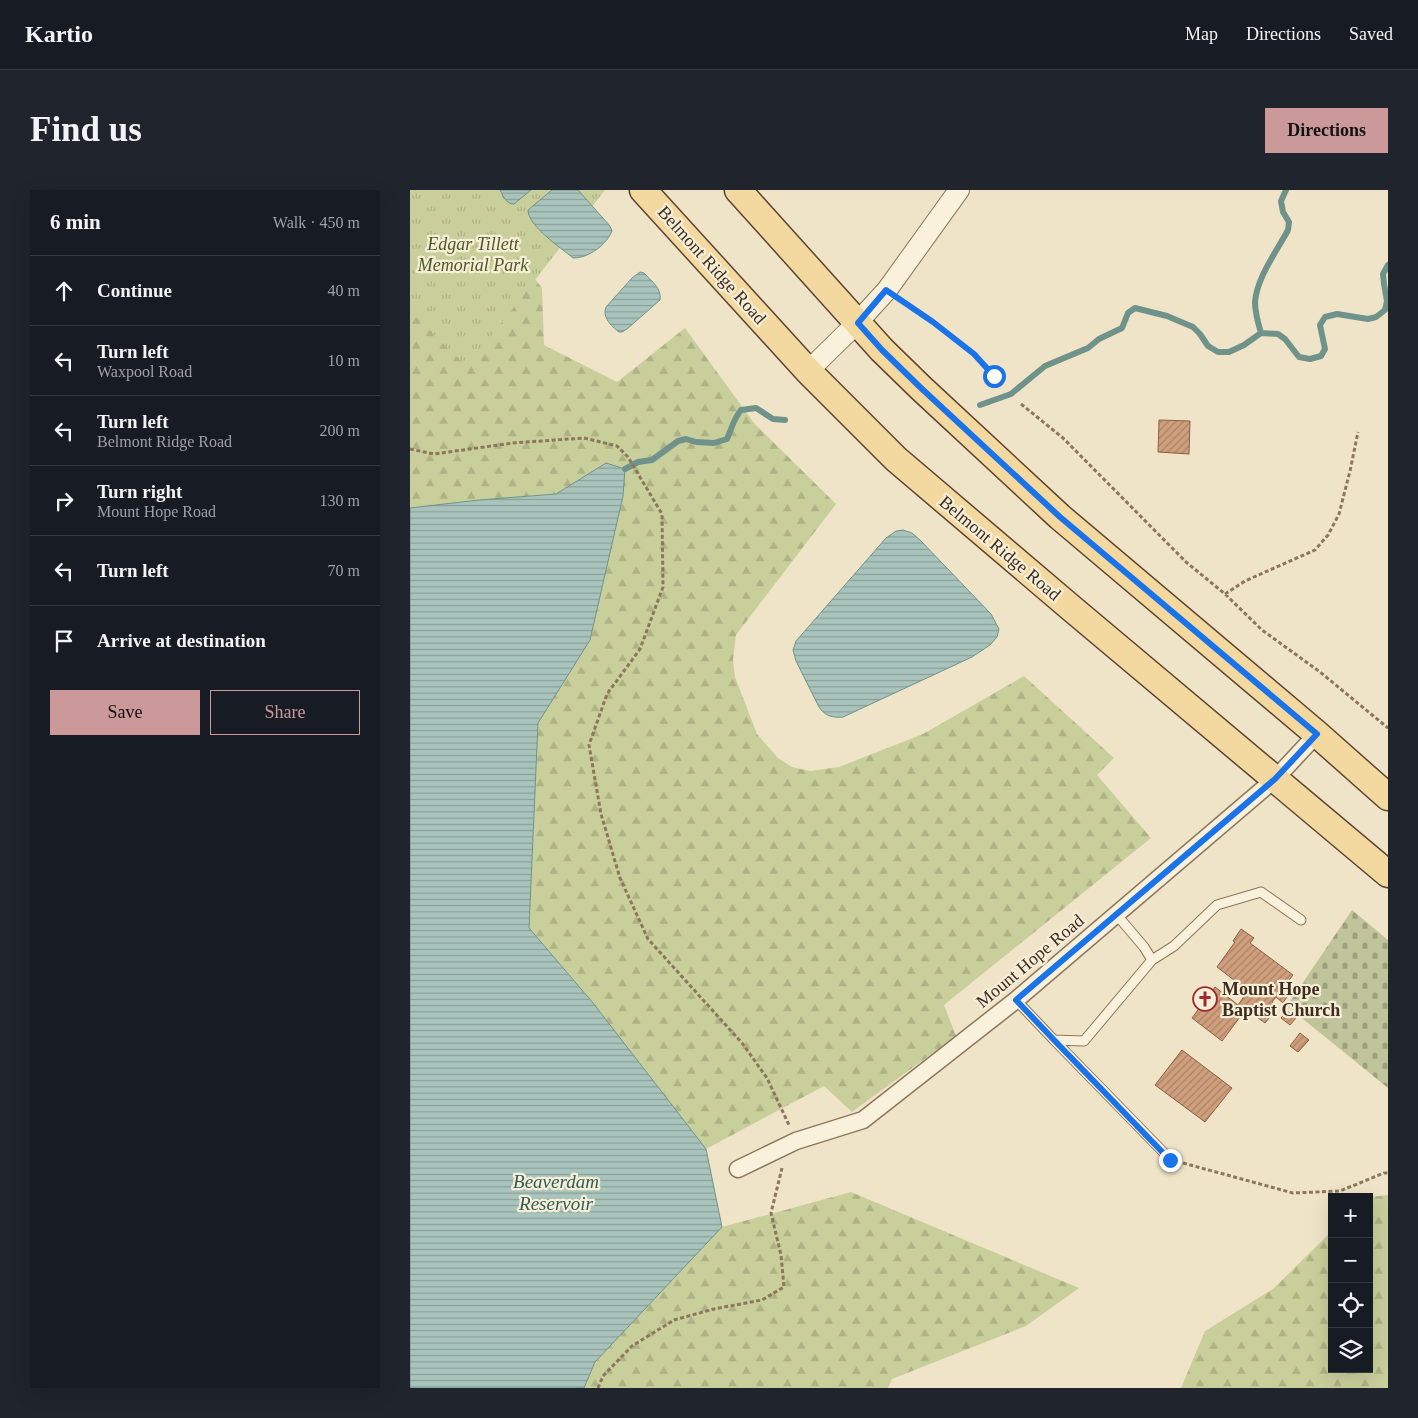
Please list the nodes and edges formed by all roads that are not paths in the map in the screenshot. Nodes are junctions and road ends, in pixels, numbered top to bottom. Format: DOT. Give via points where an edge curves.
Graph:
graph roads {
  1 [pos="643,190"];
  2 [pos="738,190"];
  3 [pos="959,190"];
  4 [pos="858,323"];
  5 [pos="808,371"];
  6 [pos="1317,734"];
  7 [pos="1275,779"];
  8 [pos="1388,797"];
  9 [pos="1388,874"];
  10 [pos="1116,914"];
  11 [pos="1301,920"];
  12 [pos="1152,960"];
  13 [pos="1016,1000"];
  14 [pos="1054,1040"];
  15 [pos="1170,1160"];
  16 [pos="738,1169"];
  1 -- 5 [label="main road, Belmont Ridge Road"];
  2 -- 4 [label="main road"];
  3 -- 4 [label="street"];
  4 -- 5 [label="street"];
  4 -- 6 [label="main road" via="921,388 1060,517"];
  5 -- 7 [label="main road, Belmont Ridge Road" via="916,477"];
  6 -- 7 [label="street, Mount Hope Road"];
  6 -- 8 [label="main road"];
  7 -- 9 [label="main road, Belmont Ridge Road"];
  7 -- 10 [label="street, Mount Hope Road"];
  10 -- 12 [label="lane"];
  10 -- 13 [label="street, Mount Hope Road"];
  11 -- 12 [label="lane" via="1261,892 1217,905 1174,946"];
  12 -- 14 [label="lane" via="1084,1041"];
  13 -- 14 [label="lane"];
  13 -- 16 [label="street, Mount Hope Road" via="864,1120 796,1141"];
  14 -- 15 [label="lane"];
}
